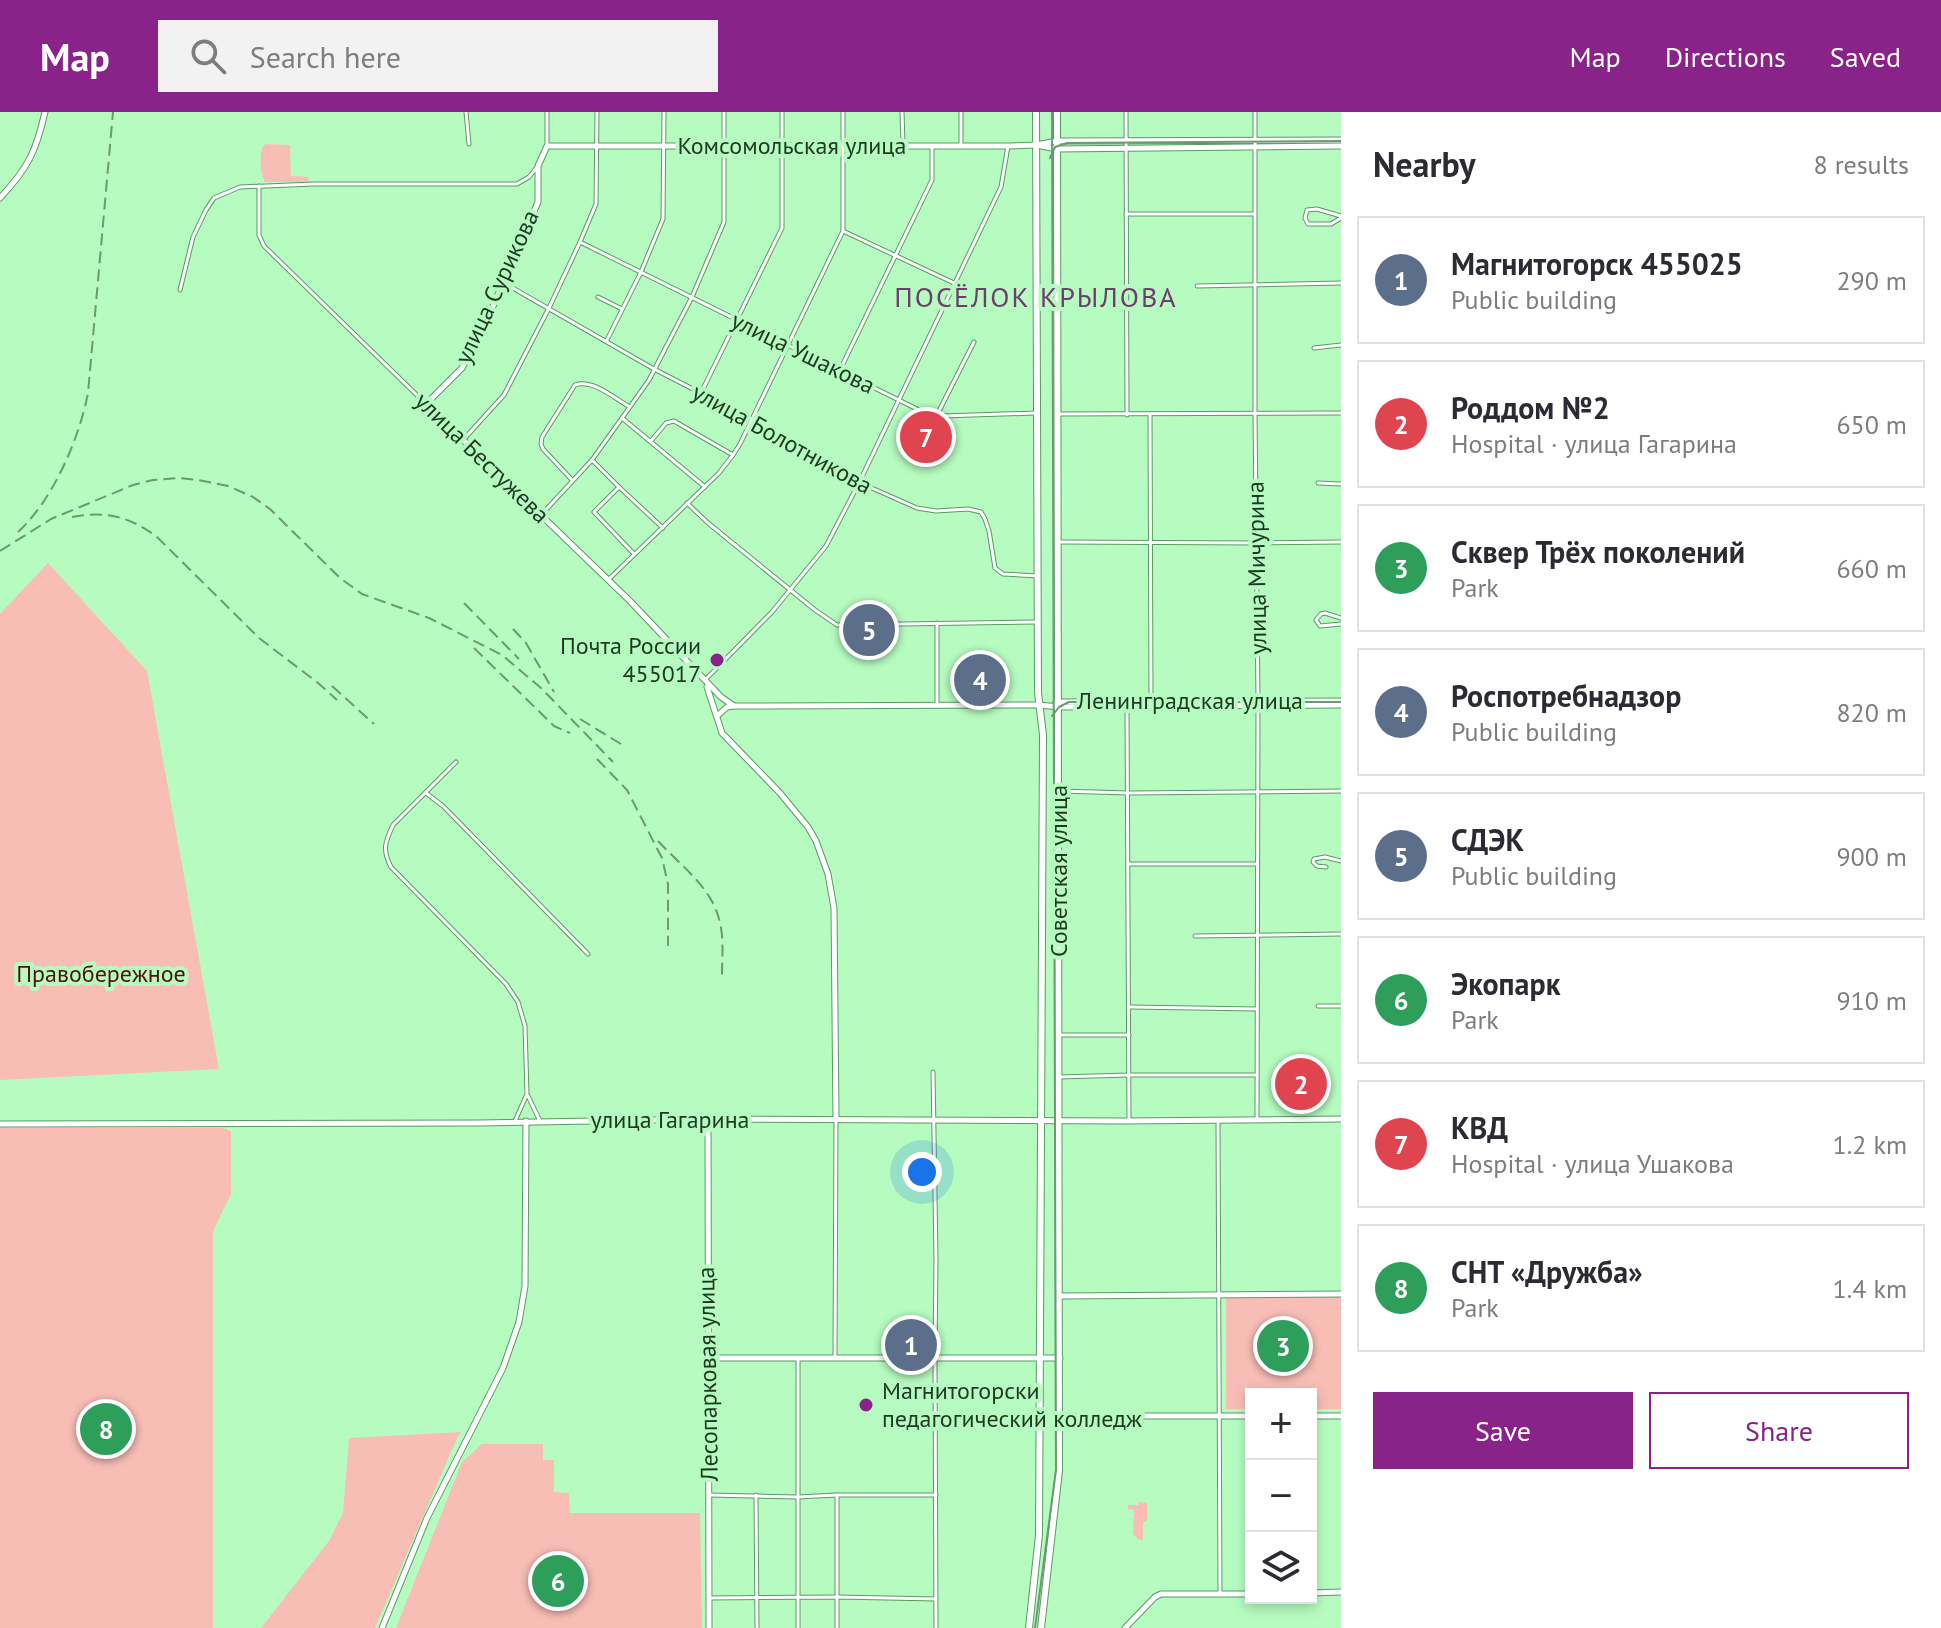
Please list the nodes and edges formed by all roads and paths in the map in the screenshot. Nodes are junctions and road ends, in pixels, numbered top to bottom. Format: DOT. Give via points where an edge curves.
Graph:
graph roads {
  1 [pos="45,112"];
  2 [pos="466,112"];
  3 [pos="547,112"];
  4 [pos="597,112"];
  5 [pos="664,112"];
  6 [pos="724,112"];
  7 [pos="782,112"];
  8 [pos="843,112"];
  9 [pos="902,112"];
  10 [pos="961,112"];
  11 [pos="1036,112"];
  12 [pos="1057,112"];
  13 [pos="1126,112"];
  14 [pos="1255,112"];
  15 [pos="1341,140"];
  16 [pos="469,144"];
  17 [pos="1255,144"];
  18 [pos="1036,145"];
  19 [pos="1057,145"];
  20 [pos="1126,145"];
  21 [pos="547,146"];
  22 [pos="596,146"];
  23 [pos="664,146"];
  24 [pos="782,146"];
  25 [pos="903,146"];
  26 [pos="932,146"];
  27 [pos="961,146"];
  28 [pos="1008,146"];
  29 [pos="1341,146"];
  30 [pos="724,147"];
  31 [pos="843,147"];
  32 [pos="538,166"];
  33 [pos="259,186"];
  34 [pos="0,198"];
  35 [pos="1126,214"];
  36 [pos="1256,214"];
  37 [pos="1341,217"];
  38 [pos="843,231"];
  39 [pos="580,242"];
  40 [pos="896,257"];
  41 [pos="641,272"];
  42 [pos="504,283"];
  43 [pos="954,283"];
  44 [pos="1341,283"];
  45 [pos="1255,284"];
  46 [pos="1197,286"];
  47 [pos="180,290"];
  48 [pos="598,297"];
  49 [pos="692,297"];
  50 [pos="549,308"];
  51 [pos="622,309"];
  52 [pos="736,320"];
  53 [pos="606,341"];
  54 [pos="974,342"];
  55 [pos="787,345"];
  56 [pos="1341,345"];
  57 [pos="1314,348"];
  58 [pos="654,369"];
  59 [pos="840,370"];
  60 [pos="701,393"];
  61 [pos="899,400"];
  62 [pos="426,404"];
  63 [pos="630,406"];
  64 [pos="1037,413"];
  65 [pos="1341,413"];
  66 [pos="1057,414"];
  67 [pos="1255,414"];
  68 [pos="937,415"];
  69 [pos="1127,415"];
  70 [pos="1150,415"];
  71 [pos="622,418"];
  72 [pos="751,419"];
  73 [pos="464,439"];
  74 [pos="651,441"];
  75 [pos="733,455"];
  76 [pos="592,460"];
  77 [pos="572,480"];
  78 [pos="859,483"];
  79 [pos="1318,483"];
  80 [pos="1341,484"];
  81 [pos="619,487"];
  82 [pos="705,487"];
  83 [pos="687,503"];
  84 [pos="542,514"];
  85 [pos="663,528"];
  86 [pos="1058,542"];
  87 [pos="1341,542"];
  88 [pos="1151,543"];
  89 [pos="1257,543"];
  90 [pos="634,554"];
  91 [pos="1038,576"];
  92 [pos="608,580"];
  93 [pos="790,589"];
  94 [pos="1341,618"];
  95 [pos="1038,622"];
  96 [pos="937,623"];
  97 [pos="1341,624"];
  98 [pos="704,681"];
  99 [pos="1151,701"];
  100 [pos="1258,703"];
  101 [pos="1341,703"];
  102 [pos="1059,704"];
  103 [pos="1039,705"];
  104 [pos="734,706"];
  105 [pos="937,706"];
  106 [pos="1127,706"];
  107 [pos="717,717"];
  108 [pos="456,762"];
  109 [pos="1059,791"];
  110 [pos="1341,791"];
  111 [pos="1257,792"];
  112 [pos="426,793"];
  113 [pos="1129,793"];
  114 [pos="1341,861"];
  115 [pos="1129,864"];
  116 [pos="1256,864"];
  117 [pos="1326,867"];
  118 [pos="1341,934"];
  119 [pos="1195,936"];
  120 [pos="1257,937"];
  121 [pos="588,954"];
  122 [pos="1318,1006"];
  123 [pos="1341,1006"];
  124 [pos="1130,1007"];
  125 [pos="1257,1009"];
  126 [pos="1059,1035"];
  127 [pos="1129,1035"];
  128 [pos="933,1072"];
  129 [pos="1129,1075"];
  130 [pos="1257,1075"];
  131 [pos="1059,1077"];
  132 [pos="527,1094"];
  133 [pos="708,1119"];
  134 [pos="1257,1119"];
  135 [pos="1341,1119"];
  136 [pos="836,1120"];
  137 [pos="934,1120"];
  138 [pos="1042,1120"];
  139 [pos="1059,1120"];
  140 [pos="1218,1120"];
  141 [pos="515,1121"];
  142 [pos="526,1121"];
  143 [pos="540,1121"];
  144 [pos="1129,1121"];
  145 [pos="0,1124"];
  146 [pos="1341,1294"];
  147 [pos="1218,1295"];
  148 [pos="1059,1296"];
  149 [pos="709,1358"];
  150 [pos="835,1358"];
  151 [pos="1040,1358"];
  152 [pos="1060,1358"];
  153 [pos="798,1359"];
  154 [pos="935,1359"];
  155 [pos="1060,1416"];
  156 [pos="1245,1416"];
  157 [pos="1317,1416"];
  158 [pos="1341,1416"];
  159 [pos="1219,1417"];
  160 [pos="709,1495"];
  161 [pos="756,1495"];
  162 [pos="837,1495"];
  163 [pos="936,1495"];
  164 [pos="798,1497"];
  165 [pos="1341,1592"];
  166 [pos="1317,1593"];
  167 [pos="1220,1594"];
  168 [pos="1245,1594"];
  169 [pos="757,1597"];
  170 [pos="798,1597"];
  171 [pos="838,1597"];
  172 [pos="709,1598"];
  173 [pos="936,1599"];
  174 [pos="382,1628"];
  175 [pos="709,1628"];
  176 [pos="757,1628"];
  177 [pos="798,1628"];
  178 [pos="837,1628"];
  179 [pos="936,1628"];
  180 [pos="1029,1628"];
  181 [pos="1041,1628"];
  182 [pos="1125,1628"];
  1 -- 34 [label="main road" via="33,155"];
  2 -- 16 [label="street"];
  3 -- 21 [label="street, улица Сурикова"];
  4 -- 22 [label="street"];
  5 -- 23 [label="street"];
  6 -- 30 [label="street"];
  7 -- 24 [label="street"];
  8 -- 31 [label="street"];
  9 -- 25 [label="street"];
  10 -- 27 [label="street"];
  11 -- 18 [label="main road, Советская улица"];
  12 -- 19 [label="main road, Советская улица"];
  13 -- 20 [label="street"];
  14 -- 17 [label="street, улица Мичурина"];
  15 -- 17 [label="main road, Комсомольская улица"];
  17 -- 20 [label="main road, Комсомольская улица"];
  17 -- 29 [label="main road, Комсомольская улица"];
  17 -- 36 [label="street, улица Мичурина"];
  18 -- 19 [label="main road, Комсомольская улица"];
  18 -- 28 [label="main road, Комсомольская улица"];
  18 -- 64 [label="main road, Советская улица"];
  19 -- 20 [label="main road, Комсомольская улица"];
  19 -- 66 [label="main road, Советская улица"];
  20 -- 35 [label="street"];
  21 -- 22 [label="main road, Комсомольская улица"];
  21 -- 32 [label="main road, улица Сурикова"];
  22 -- 23 [label="main road, Комсомольская улица"];
  22 -- 39 [label="street" via="596,204"];
  23 -- 30 [label="main road, Комсомольская улица"];
  23 -- 41 [label="street" via="663,219"];
  24 -- 30 [label="main road, Комсомольская улица"];
  24 -- 31 [label="main road, Комсомольская улица"];
  24 -- 52 [label="street" via="782,228"];
  25 -- 26 [label="main road, Комсомольская улица"];
  25 -- 31 [label="main road, Комсомольская улица"];
  26 -- 27 [label="main road, Комсомольская улица"];
  26 -- 40 [label="street" via="932,180"];
  27 -- 28 [label="main road, Комсомольская улица"];
  28 -- 43 [label="street" via="1001,187"];
  30 -- 49 [label="street" via="724,222"];
  31 -- 38 [label="street"];
  32 -- 33 [label="street" via="517,184"];
  32 -- 42 [label="main road, улица Сурикова" via="538,202"];
  33 -- 47 [label="street" via="214,198 193,237"];
  33 -- 62 [label="street, улица Бестужева" via="259,235 264,246"];
  35 -- 36 [label="street"];
  35 -- 69 [label="street"];
  36 -- 45 [label="street, улица Мичурина"];
  37 -- 37 [label="street" via="1317,209 1307,210 1305,218 1308,224 1331,224"];
  38 -- 40 [label="street"];
  38 -- 55 [label="street"];
  39 -- 41 [label="street, улица Ушакова"];
  39 -- 50 [label="street"];
  40 -- 43 [label="street"];
  40 -- 59 [label="street"];
  41 -- 49 [label="street, улица Ушакова"];
  41 -- 51 [label="street"];
  42 -- 50 [label="street, улица Болотникова"];
  42 -- 62 [label="main road, улица Сурикова" via="462,368"];
  43 -- 61 [label="street"];
  44 -- 45 [label="street"];
  45 -- 46 [label="street"];
  45 -- 67 [label="street, улица Мичурина"];
  48 -- 51 [label="street"];
  49 -- 52 [label="street, улица Ушакова"];
  49 -- 58 [label="street"];
  50 -- 53 [label="street, улица Болотникова"];
  50 -- 73 [label="street" via="504,395"];
  51 -- 53 [label="street"];
  52 -- 55 [label="street, улица Ушакова"];
  52 -- 60 [label="street"];
  53 -- 58 [label="street, улица Болотникова"];
  54 -- 68 [label="street"];
  55 -- 59 [label="street, улица Ушакова"];
  55 -- 72 [label="street"];
  56 -- 57 [label="street"];
  58 -- 60 [label="street, улица Болотникова"];
  58 -- 63 [label="street"];
  59 -- 61 [label="street, улица Ушакова"];
  60 -- 72 [label="street, улица Болотникова"];
  61 -- 68 [label="street, улица Ушакова"];
  61 -- 78 [label="street"];
  62 -- 73 [label="main road, улица Бестужева"];
  63 -- 71 [label="street"];
  63 -- 77 [label="street" via="591,385 575,385 541,444"];
  64 -- 68 [label="street, улица Ушакова"];
  64 -- 91 [label="main road, Советская улица"];
  65 -- 67 [label="street"];
  66 -- 69 [label="street"];
  66 -- 86 [label="main road, Советская улица"];
  67 -- 70 [label="street"];
  67 -- 89 [label="street, улица Мичурина"];
  69 -- 70 [label="street"];
  70 -- 88 [label="street"];
  71 -- 74 [label="street"];
  71 -- 76 [label="street"];
  72 -- 75 [label="street"];
  72 -- 78 [label="street, улица Болотникова"];
  73 -- 84 [label="main road, улица Бестужева"];
  74 -- 75 [label="street" via="674,421"];
  74 -- 82 [label="street"];
  75 -- 82 [label="street"];
  76 -- 77 [label="street"];
  76 -- 81 [label="street"];
  77 -- 84 [label="street"];
  78 -- 91 [label="street, улица Болотникова" via="917,508 981,512 998,572"];
  78 -- 93 [label="street" via="826,546"];
  79 -- 80 [label="street"];
  81 -- 85 [label="street"];
  81 -- 90 [label="street" via="594,512"];
  82 -- 83 [label="street"];
  83 -- 85 [label="street"];
  83 -- 93 [label="street"];
  84 -- 92 [label="main road, улица Бестужева"];
  85 -- 90 [label="street"];
  86 -- 88 [label="street"];
  86 -- 102 [label="main road, Советская улица"];
  87 -- 89 [label="street"];
  88 -- 89 [label="street"];
  88 -- 99 [label="street"];
  89 -- 100 [label="street, улица Мичурина"];
  90 -- 92 [label="street"];
  91 -- 95 [label="main road, Советская улица"];
  92 -- 98 [label="main road, улица Бестужева"];
  93 -- 96 [label="street" via="837,625"];
  93 -- 98 [label="street"];
  94 -- 97 [label="street" via="1325,613 1316,620 1325,627"];
  95 -- 96 [label="street"];
  95 -- 103 [label="main road, Советская улица"];
  96 -- 105 [label="street"];
  98 -- 104 [label="main road"];
  98 -- 107 [label="main road"];
  99 -- 100 [label="main road, Ленинградская улица"];
  99 -- 102 [label="main road, Ленинградская улица"];
  100 -- 101 [label="main road, Ленинградская улица"];
  100 -- 106 [label="main road, Ленинградская улица"];
  100 -- 111 [label="street, улица Мичурина"];
  102 -- 103 [label="main road, Ленинградская улица"];
  102 -- 106 [label="main road, Ленинградская улица"];
  102 -- 109 [label="main road, Советская улица"];
  103 -- 105 [label="main road, Ленинградская улица"];
  103 -- 138 [label="main road, Советская улица"];
  104 -- 105 [label="main road, Ленинградская улица"];
  104 -- 107 [label="main road"];
  106 -- 113 [label="street"];
  107 -- 136 [label="main road" via="722,733 808,827 828,874 834,908"];
  108 -- 112 [label="street"];
  109 -- 113 [label="street"];
  109 -- 126 [label="main road, Советская улица"];
  110 -- 111 [label="street"];
  111 -- 113 [label="street"];
  111 -- 116 [label="street, улица Мичурина"];
  112 -- 121 [label="street"];
  112 -- 132 [label="street" via="393,825 384,854 518,1002 525,1026"];
  113 -- 115 [label="street"];
  114 -- 117 [label="street" via="1314,859 1317,866"];
  115 -- 116 [label="street"];
  115 -- 124 [label="street"];
  116 -- 120 [label="street, улица Мичурина"];
  118 -- 120 [label="street"];
  119 -- 120 [label="street"];
  120 -- 125 [label="street, улица Мичурина"];
  122 -- 123 [label="street"];
  124 -- 125 [label="street"];
  124 -- 127 [label="street"];
  125 -- 130 [label="street, улица Мичурина"];
  126 -- 127 [label="street"];
  126 -- 131 [label="main road, Советская улица"];
  127 -- 129 [label="street"];
  128 -- 137 [label="street"];
  129 -- 130 [label="street"];
  129 -- 131 [label="street"];
  129 -- 144 [label="street"];
  130 -- 134 [label="street, улица Мичурина"];
  131 -- 139 [label="main road, Советская улица"];
  132 -- 141 [label="street"];
  132 -- 143 [label="street"];
  133 -- 136 [label="main road, улица Гагарина"];
  133 -- 143 [label="main road, улица Гагарина"];
  133 -- 149 [label="main road, Лесопарковая улица"];
  134 -- 135 [label="main road, улица Гагарина"];
  134 -- 140 [label="main road, улица Гагарина"];
  136 -- 137 [label="main road, улица Гагарина"];
  136 -- 150 [label="street"];
  137 -- 138 [label="main road, улица Гагарина"];
  137 -- 154 [label="street"];
  138 -- 139 [label="main road, улица Гагарина"];
  138 -- 151 [label="main road, Советская улица"];
  139 -- 144 [label="main road, улица Гагарина"];
  139 -- 148 [label="main road, Советская улица"];
  140 -- 144 [label="main road, улица Гагарина"];
  140 -- 147 [label="street"];
  141 -- 142 [label="main road, улица Гагарина"];
  141 -- 145 [label="main road, улица Гагарина"];
  142 -- 143 [label="main road, улица Гагарина"];
  142 -- 174 [label="main road" via="525,1286 519,1322 503,1368 427,1518"];
  146 -- 147 [label="main road"];
  147 -- 148 [label="main road"];
  147 -- 159 [label="street"];
  148 -- 152 [label="main road, Советская улица"];
  149 -- 153 [label="main road"];
  149 -- 160 [label="main road, Лесопарковая улица"];
  150 -- 153 [label="main road"];
  150 -- 154 [label="main road"];
  151 -- 152 [label="main road"];
  151 -- 154 [label="main road"];
  151 -- 180 [label="main road, Советская улица" via="1039,1535"];
  152 -- 155 [label="main road, Советская улица"];
  153 -- 164 [label="street"];
  154 -- 163 [label="street"];
  155 -- 159 [label="main road"];
  155 -- 181 [label="main road, Советская улица" via="1059,1477"];
  156 -- 159 [label="main road"];
  157 -- 158 [label="main road"];
  159 -- 167 [label="street"];
  160 -- 161 [label="street"];
  160 -- 172 [label="main road, Лесопарковая улица"];
  161 -- 164 [label="street"];
  161 -- 169 [label="street"];
  162 -- 163 [label="street"];
  162 -- 164 [label="street"];
  162 -- 171 [label="street"];
  163 -- 173 [label="street"];
  164 -- 170 [label="street"];
  165 -- 166 [label="main road"];
  167 -- 168 [label="main road"];
  167 -- 182 [label="main road" via="1161,1594"];
  169 -- 170 [label="street"];
  169 -- 172 [label="street"];
  169 -- 176 [label="street"];
  170 -- 171 [label="street"];
  170 -- 177 [label="street"];
  171 -- 173 [label="street"];
  171 -- 178 [label="street"];
  172 -- 175 [label="main road, Лесопарковая улица"];
  173 -- 179 [label="street"];
}
